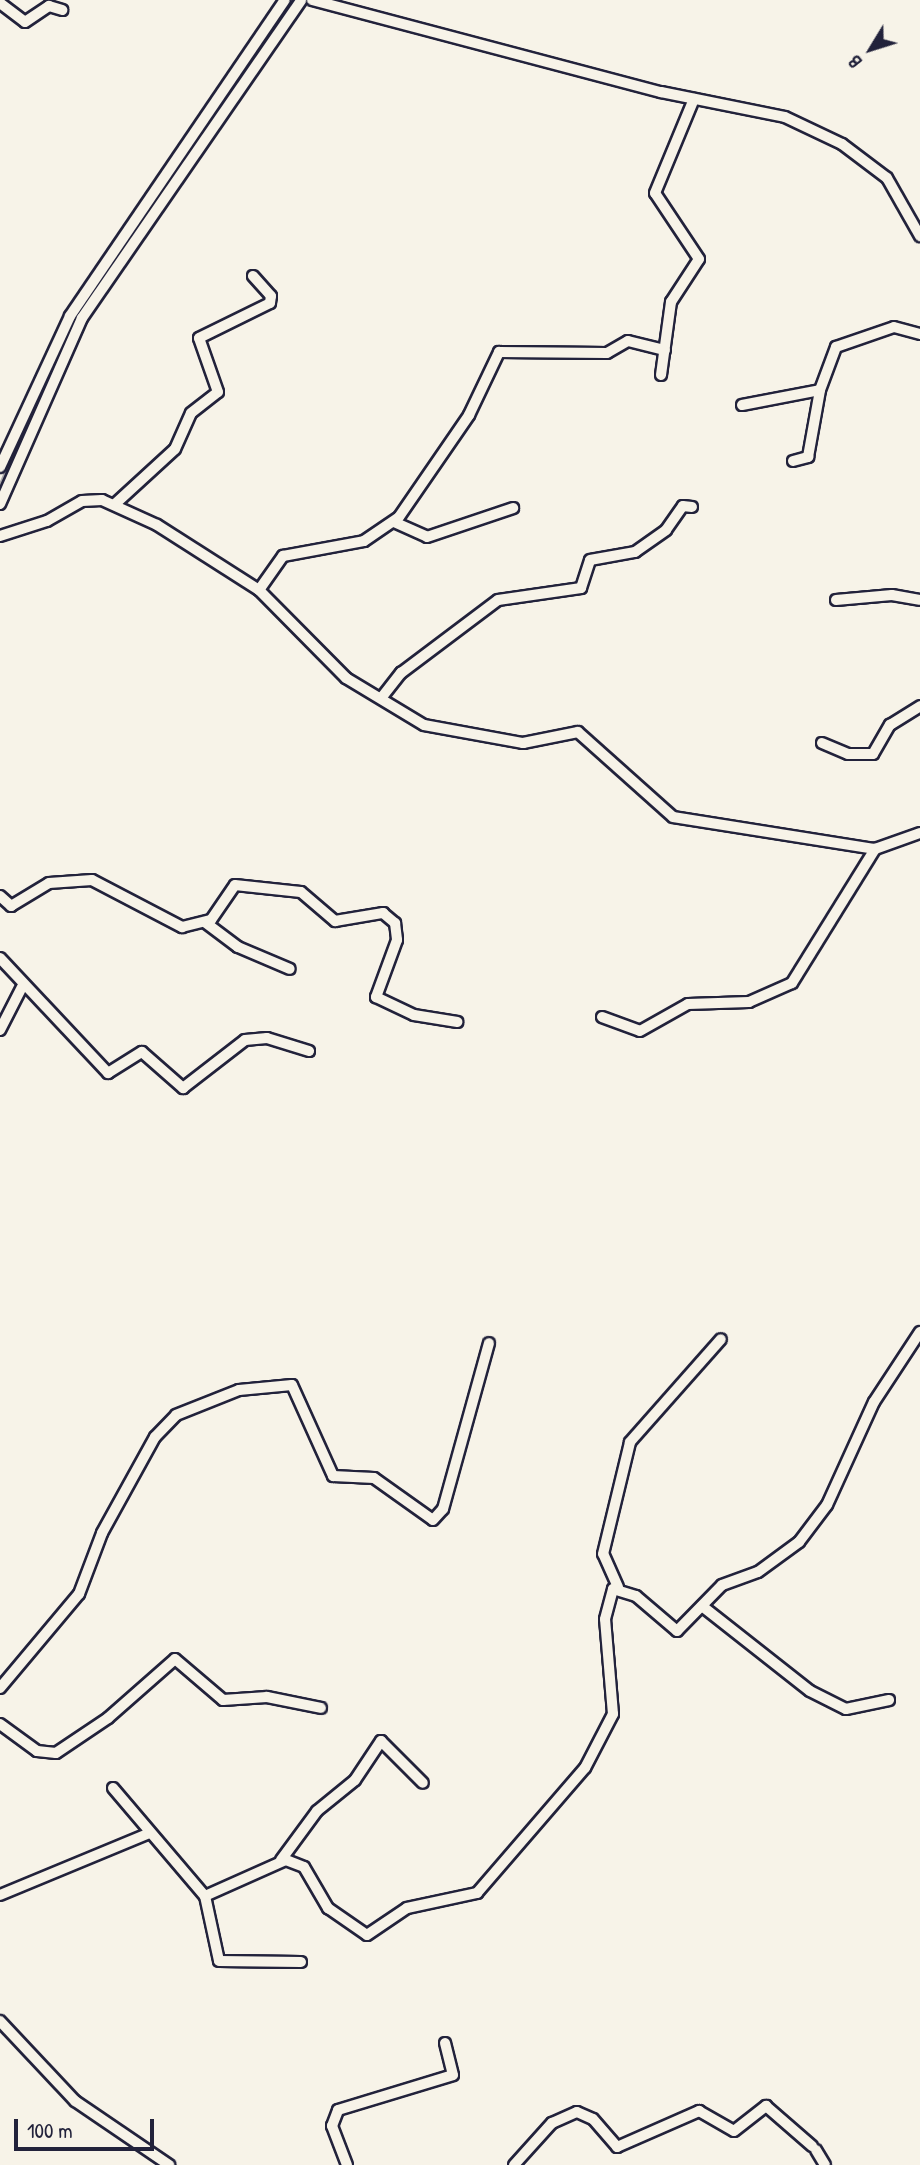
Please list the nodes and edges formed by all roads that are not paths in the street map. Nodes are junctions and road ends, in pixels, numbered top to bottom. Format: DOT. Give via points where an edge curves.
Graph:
graph roads {
  1 [pos="285,0"];
  2 [pos="301,0"];
  3 [pos="312,0"];
  4 [pos="0,3"];
  5 [pos="62,10"];
  6 [pos="694,99"];
  7 [pos="920,236"];
  8 [pos="253,276"];
  9 [pos="920,334"];
  10 [pos="666,350"];
  11 [pos="661,375"];
  12 [pos="820,390"];
  13 [pos="742,405"];
  14 [pos="793,461"];
  15 [pos="0,467"];
  16 [pos="0,504"];
  17 [pos="116,504"];
  18 [pos="692,507"];
  19 [pos="513,508"];
  20 [pos="394,522"];
  21 [pos="0,536"];
  22 [pos="259,590"];
  23 [pos="836,600"];
  24 [pos="920,600"];
  25 [pos="382,697"];
  26 [pos="920,706"];
  27 [pos="822,743"];
  28 [pos="920,833"];
  29 [pos="875,849"];
  30 [pos="0,897"];
  31 [pos="206,923"];
  32 [pos="0,958"];
  33 [pos="290,969"];
  34 [pos="22,986"];
  35 [pos="602,1017"];
  36 [pos="457,1022"];
  37 [pos="0,1030"];
  38 [pos="309,1051"];
  39 [pos="920,1332"];
  40 [pos="721,1339"];
  41 [pos="489,1343"];
  42 [pos="618,1587"];
  43 [pos="702,1606"];
  44 [pos="0,1689"];
  45 [pos="889,1700"];
  46 [pos="321,1708"];
  47 [pos="0,1724"];
  48 [pos="423,1783"];
  49 [pos="113,1788"];
  50 [pos="150,1833"];
  51 [pos="281,1860"];
  52 [pos="0,1895"];
  53 [pos="205,1896"];
  54 [pos="301,1962"];
  55 [pos="0,2021"];
  56 [pos="445,2043"];
  57 [pos="169,2165"];
  58 [pos="347,2165"];
  59 [pos="514,2165"];
  60 [pos="825,2165"];
  1 -- 15 [label="street" via="70,316"];
  2 -- 16 [label="street" via="82,318"];
  3 -- 6 [label="street"];
  4 -- 5 [label="street" via="25,22 49,6"];
  6 -- 7 [label="street" via="773,112 842,144 895,186"];
  6 -- 10 [label="street" via="655,193 699,255 671,302"];
  8 -- 17 [label="street" via="271,296 270,303 199,338 218,392 191,413 175,449"];
  9 -- 12 [label="street" via="894,327 836,347"];
  10 -- 11 [label="street"];
  10 -- 20 [label="street" via="628,341 607,353 499,352 469,415"];
  12 -- 13 [label="street"];
  12 -- 14 [label="street" via="808,457"];
  17 -- 21 [label="street" via="86,499 39,525"];
  17 -- 22 [label="street"];
  18 -- 25 [label="street" via="682,506 666,530 635,552 590,560 581,587 498,600 401,673"];
  19 -- 20 [label="street" via="427,537"];
  20 -- 22 [label="street" via="363,541 283,556"];
  22 -- 25 [label="street" via="339,672"];
  23 -- 24 [label="street" via="892,595"];
  25 -- 29 [label="street" via="434,729 471,730 523,743 578,732 673,817"];
  26 -- 27 [label="street" via="890,725 873,754"];
  28 -- 29 [label="street"];
  29 -- 35 [label="street" via="792,984 749,1002 688,1004 640,1031"];
  30 -- 31 [label="street" via="11,906 49,883 92,880 168,924"];
  31 -- 33 [label="street" via="238,947"];
  31 -- 36 [label="street" via="235,885 301,892 335,921 383,913 395,923 397,940 375,986 376,997 414,1015"];
  32 -- 34 [label="street"];
  34 -- 37 [label="street"];
  34 -- 38 [label="street" via="108,1073 142,1052 183,1088 245,1040 268,1038"];
  39 -- 43 [label="street" via="874,1402 807,1534 758,1572 722,1585"];
  40 -- 42 [label="street" via="630,1442 603,1554"];
  41 -- 44 [label="street" via="443,1508 433,1520 373,1478 333,1476 292,1385 239,1390 176,1415 155,1437 102,1533 79,1594"];
  42 -- 43 [label="street" via="672,1631 683,1629"];
  42 -- 51 [label="street" via="609,1594 605,1619 613,1714 585,1768 486,1887 407,1908 362,1935 323,1902 304,1867"];
  43 -- 45 [label="street" via="810,1691 846,1709"];
  46 -- 47 [label="street" via="267,1697 232,1703 174,1659 108,1718 56,1752 37,1751"];
  48 -- 51 [label="street" via="381,1741 355,1780 317,1811"];
  49 -- 50 [label="street"];
  50 -- 52 [label="street"];
  50 -- 53 [label="street"];
  51 -- 53 [label="street"];
  53 -- 54 [label="street" via="219,1961"];
  55 -- 57 [label="street" via="75,2101"];
  56 -- 58 [label="street" via="453,2075 338,2110 332,2126"];
  59 -- 60 [label="street" via="552,2123 577,2112 593,2119 617,2147 699,2111 734,2131 766,2105 814,2148"];
}
